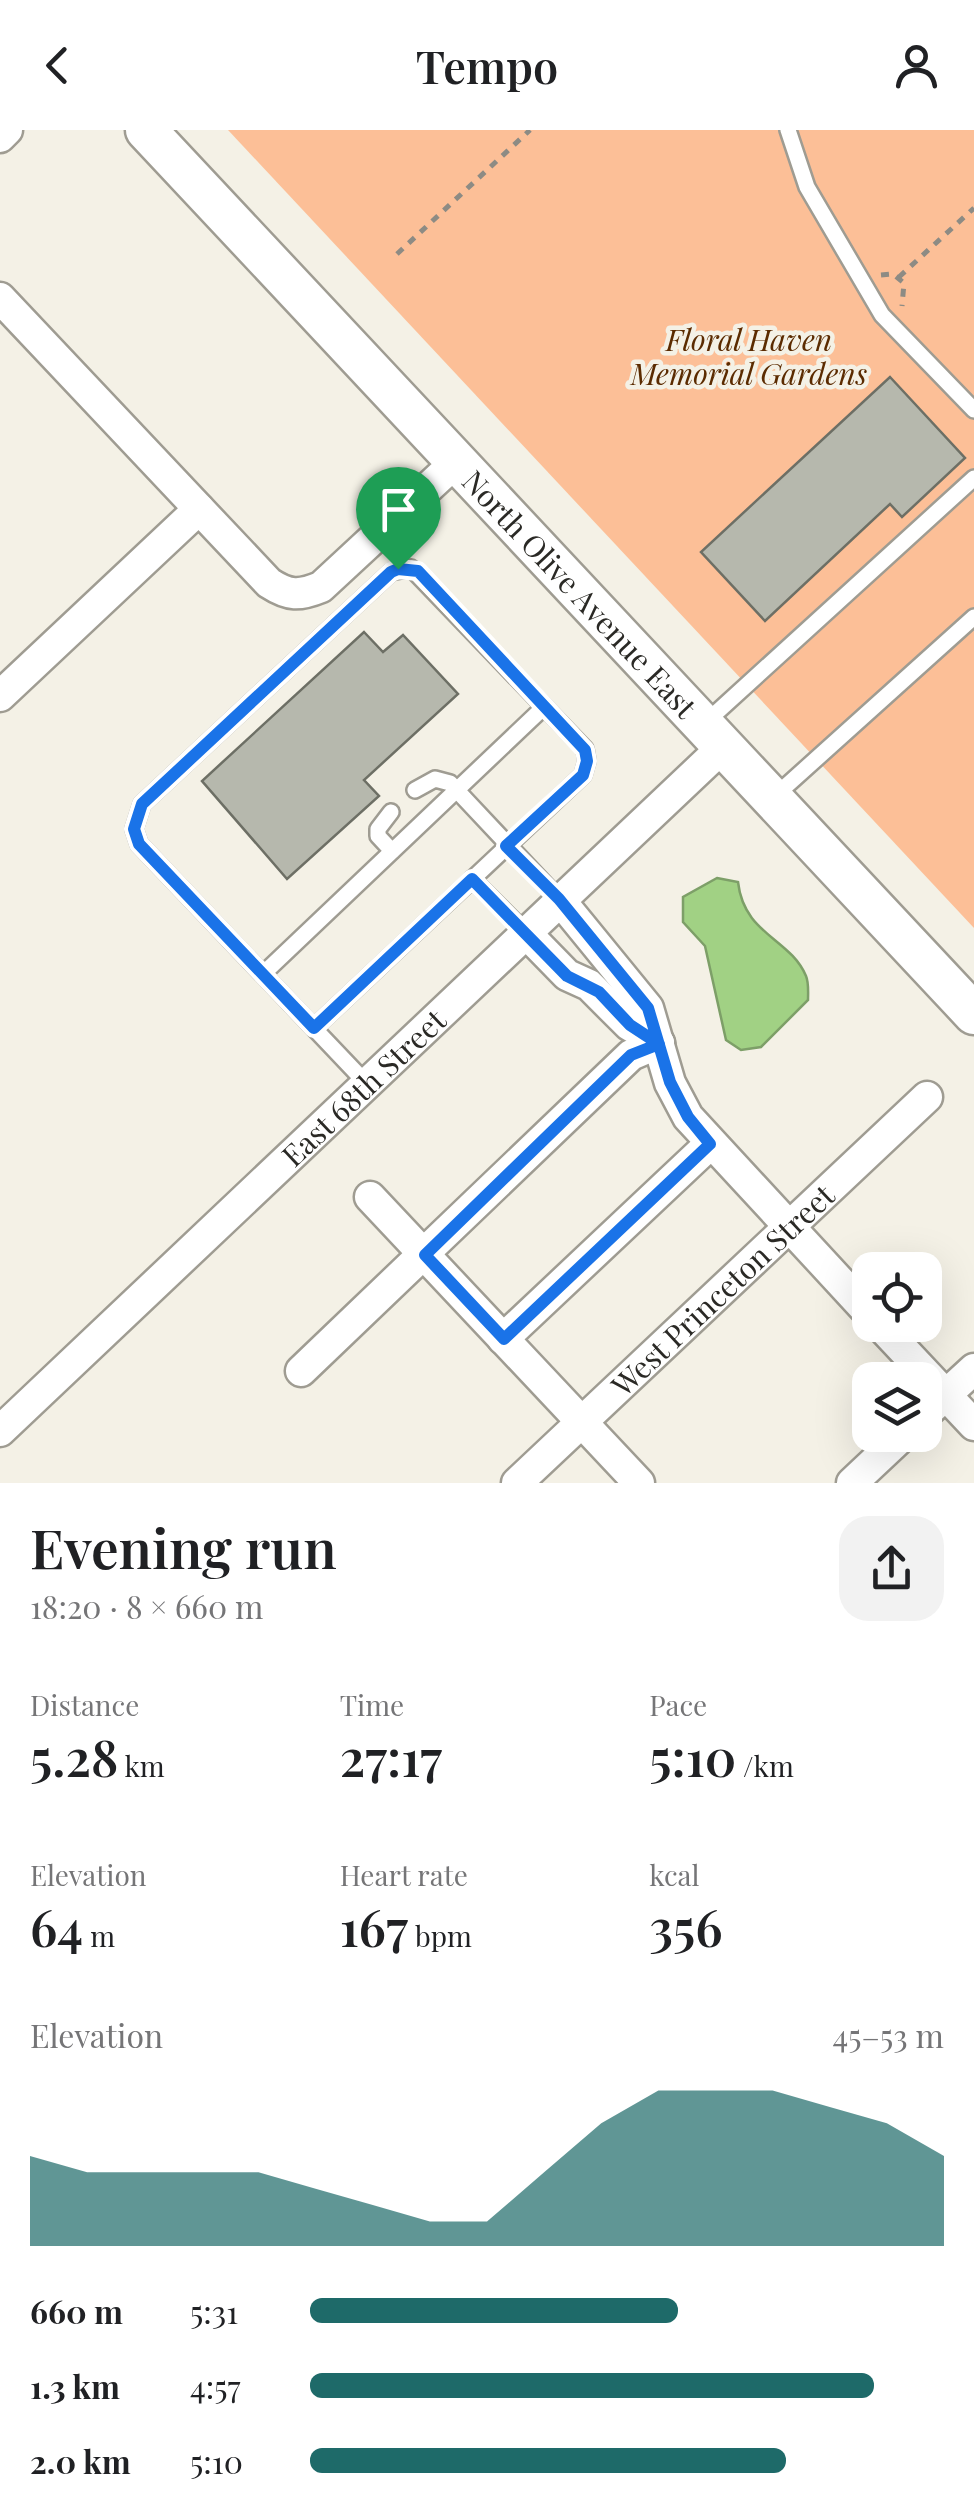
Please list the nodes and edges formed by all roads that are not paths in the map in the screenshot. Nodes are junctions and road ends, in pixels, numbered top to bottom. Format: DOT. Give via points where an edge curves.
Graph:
graph roads {
  1 [pos="7,130"];
  2 [pos="146,130"];
  3 [pos="788,130"];
  4 [pos="0,137"];
  5 [pos="0,298"];
  6 [pos="974,410"];
  7 [pos="457,461"];
  8 [pos="974,478"];
  9 [pos="199,509"];
  10 [pos="974,617"];
  11 [pos="0,696"];
  12 [pos="544,706"];
  13 [pos="714,734"];
  14 [pos="415,790"];
  15 [pos="457,790"];
  16 [pos="772,799"];
  17 [pos="391,812"];
  18 [pos="506,846"];
  19 [pos="392,851"];
  20 [pos="472,879"];
  21 [pos="559,899"];
  22 [pos="526,933"];
  23 [pos="263,974"];
  24 [pos="600,975"];
  25 [pos="974,1014"];
  26 [pos="314,1028"];
  27 [pos="659,1044"];
  28 [pos="367,1084"];
  29 [pos="927,1097"];
  30 [pos="710,1144"];
  31 [pos="370,1197"];
  32 [pos="789,1226"];
  33 [pos="425,1255"];
  34 [pos="852,1294"];
  35 [pos="504,1339"];
  36 [pos="974,1368"];
  37 [pos="301,1371"];
  38 [pos="942,1398"];
  39 [pos="942,1409"];
  40 [pos="581,1422"];
  41 [pos="974,1426"];
  42 [pos="0,1431"];
  43 [pos="885,1452"];
  44 [pos="517,1483"];
  45 [pos="639,1483"];
  46 [pos="852,1483"];
  1 -- 4 [label="street"];
  2 -- 7 [label="street, North Olive Avenue East"];
  3 -- 6 [label="lane" via="807,187 882,315"];
  5 -- 9 [label="street"];
  7 -- 9 [label="street" via="322,587 298,596 269,583"];
  7 -- 13 [label="street, North Olive Avenue East"];
  8 -- 13 [label="lane"];
  9 -- 11 [label="street"];
  10 -- 16 [label="lane"];
  12 -- 15 [label="lane"];
  12 -- 18 [label="lane" via="585,750 587,761 583,775"];
  12 -- 23 [label="lane" via="418,571 398,569 142,804 134,829 139,844"];
  13 -- 16 [label="street, North Olive Avenue East"];
  13 -- 21 [label="street, East 68th Street"];
  14 -- 15 [label="lane" via="443,779"];
  15 -- 18 [label="lane"];
  15 -- 19 [label="lane"];
  16 -- 25 [label="street, North Olive Avenue East"];
  17 -- 19 [label="lane" via="378,836"];
  18 -- 20 [label="lane"];
  18 -- 21 [label="lane"];
  19 -- 23 [label="lane"];
  20 -- 22 [label="lane"];
  20 -- 26 [label="lane"];
  21 -- 22 [label="street, East 68th Street"];
  21 -- 24 [label="street" via="600,947"];
  22 -- 24 [label="street" via="567,976"];
  22 -- 28 [label="street, East 68th Street"];
  23 -- 26 [label="lane"];
  24 -- 27 [label="street" via="630,1025"];
  26 -- 28 [label="lane"];
  27 -- 30 [label="street" via="670,1082"];
  27 -- 33 [label="street" via="631,1055"];
  28 -- 42 [label="street, East 68th Street"];
  29 -- 32 [label="street, West Princeton Street"];
  30 -- 32 [label="street"];
  30 -- 35 [label="street"];
  31 -- 33 [label="street"];
  32 -- 34 [label="street"];
  32 -- 40 [label="street, West Princeton Street"];
  33 -- 35 [label="street"];
  33 -- 37 [label="street"];
  35 -- 40 [label="street"];
  36 -- 38 [label="street"];
  39 -- 41 [label="street"];
  40 -- 44 [label="street, West Princeton Street"];
  40 -- 45 [label="street"];
  43 -- 46 [label="street"];
}
